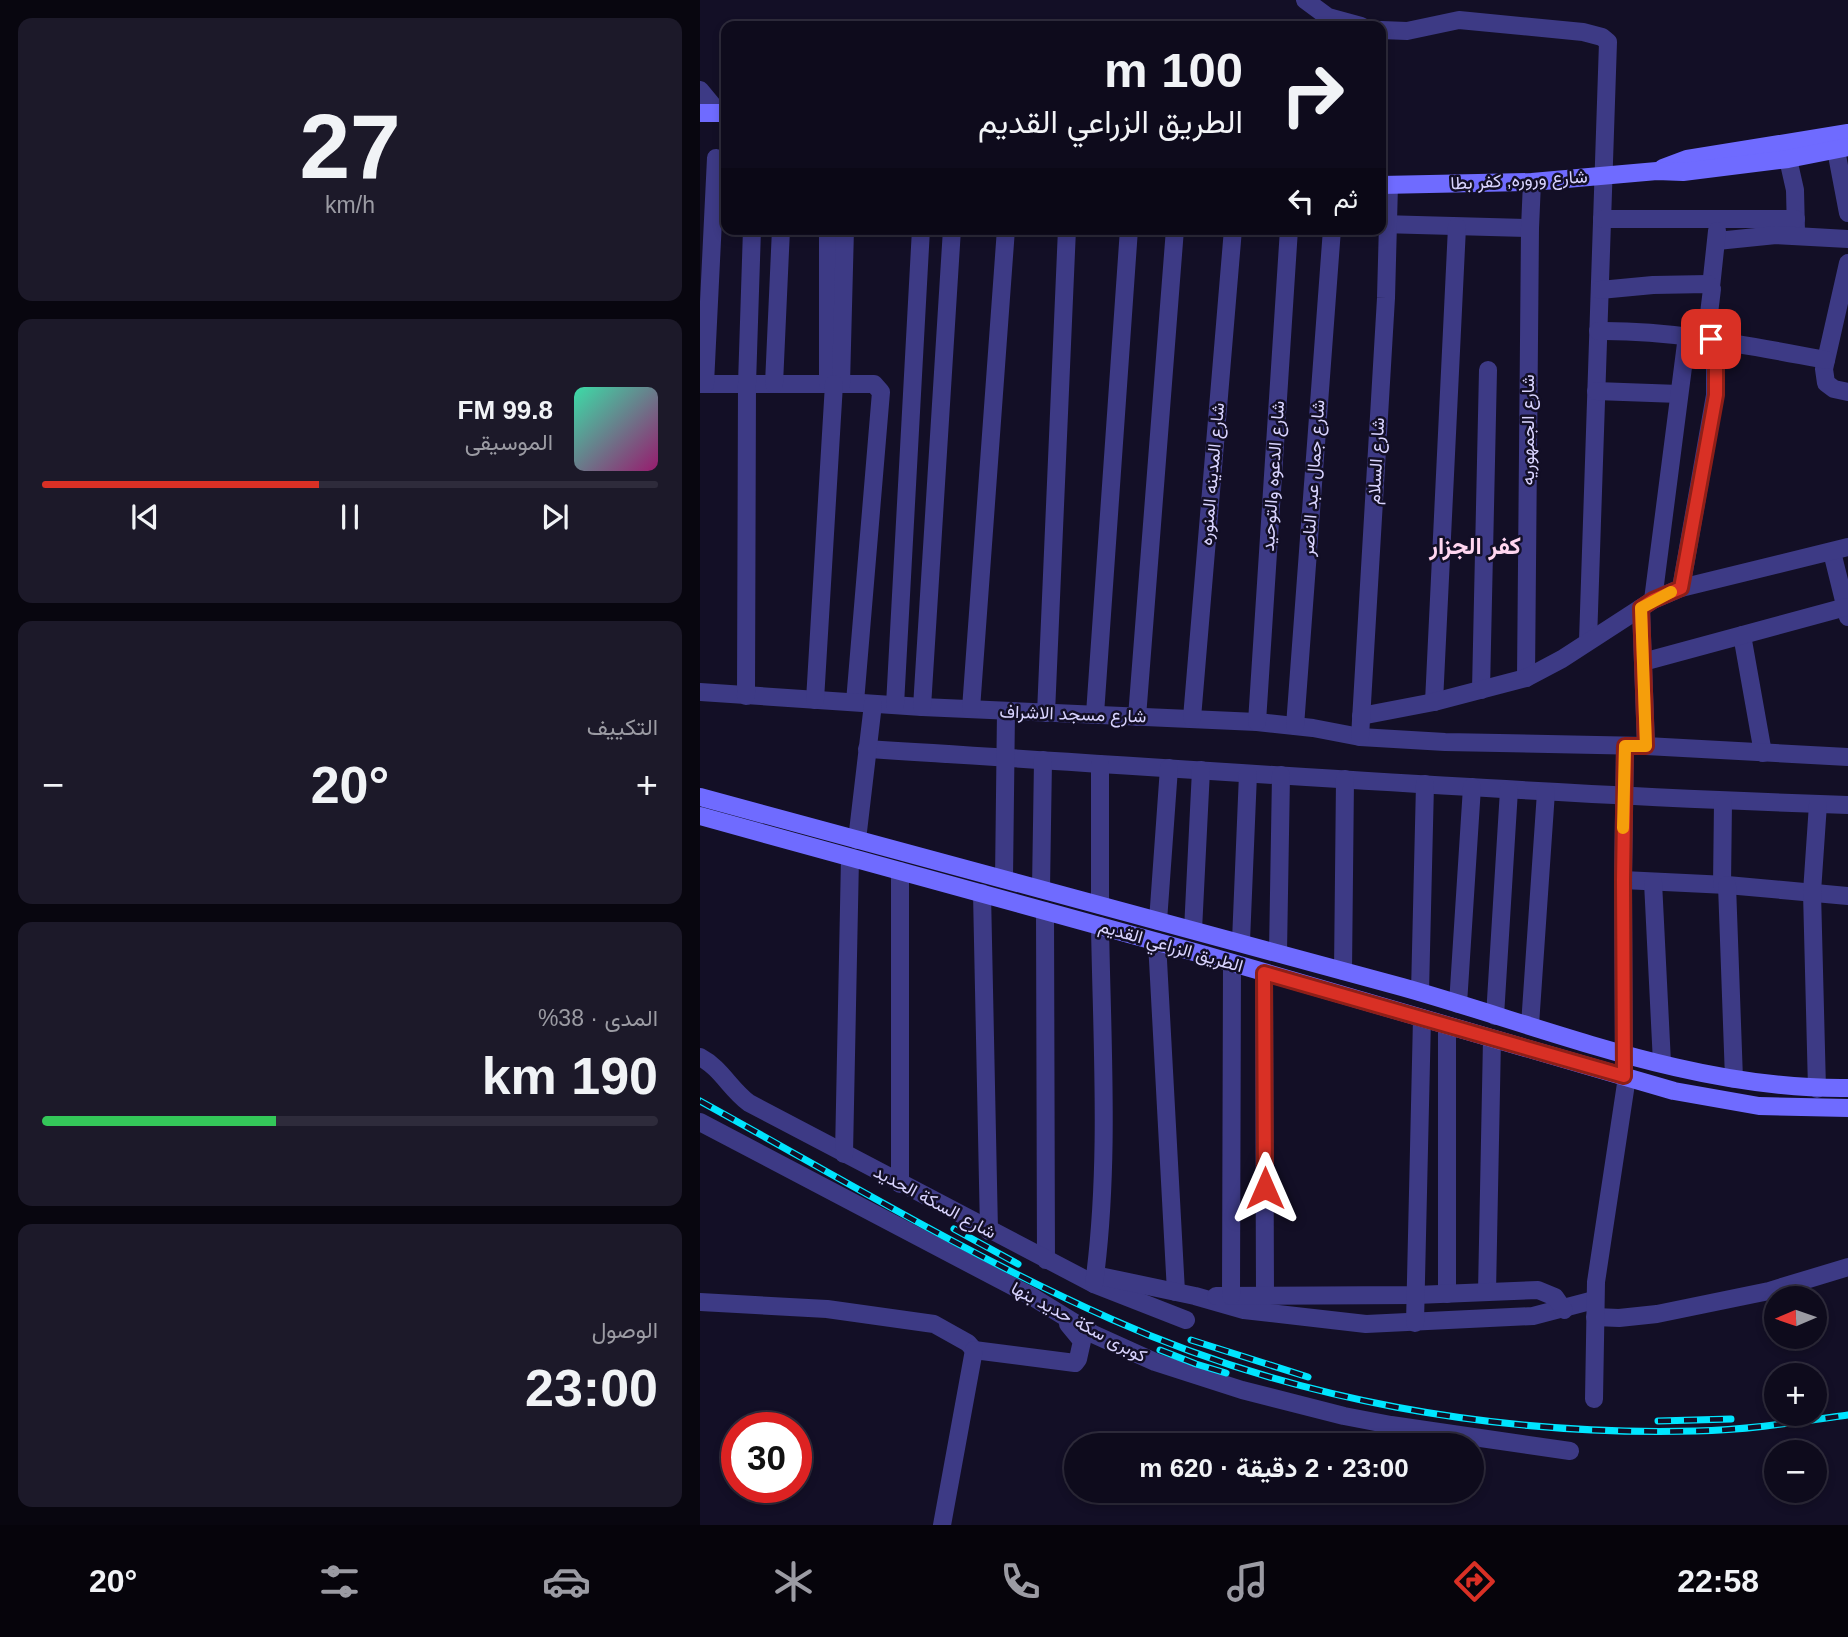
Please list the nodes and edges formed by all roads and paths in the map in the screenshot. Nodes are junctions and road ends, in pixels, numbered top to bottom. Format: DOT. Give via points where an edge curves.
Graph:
graph roads {
  1 [pos="1305,0"];
  2 [pos="1342,21"];
  3 [pos="1386,30"];
  4 [pos="700,90"];
  5 [pos="721,112"];
  6 [pos="700,113"];
  7 [pos="721,113"];
  8 [pos="1848,133"];
  9 [pos="1842,149"];
  10 [pos="714,158"];
  11 [pos="1788,159"];
  12 [pos="1657,171"];
  13 [pos="1604,175"];
  14 [pos="1532,182"];
  15 [pos="1386,185"];
  16 [pos="1848,213"];
  17 [pos="1602,219"];
  18 [pos="1716,219"];
  19 [pos="1386,225"];
  20 [pos="1457,227"];
  21 [pos="1796,227"];
  22 [pos="1530,228"];
  23 [pos="752,235"];
  24 [pos="781,235"];
  25 [pos="828,235"];
  26 [pos="845,235"];
  27 [pos="921,235"];
  28 [pos="952,235"];
  29 [pos="1006,235"];
  30 [pos="1067,235"];
  31 [pos="1129,235"];
  32 [pos="1175,235"];
  33 [pos="1232,235"];
  34 [pos="1289,235"];
  35 [pos="1332,235"];
  36 [pos="1385,235"];
  37 [pos="1848,239"];
  38 [pos="1717,241"];
  39 [pos="1848,263"];
  40 [pos="1711,287"];
  41 [pos="1600,290"];
  42 [pos="1598,331"];
  43 [pos="1687,335"];
  44 [pos="1709,339"];
  45 [pos="1826,360"];
  46 [pos="1488,370"];
  47 [pos="702,384"];
  48 [pos="747,384"];
  49 [pos="774,384"];
  50 [pos="834,384"];
  51 [pos="1597,391"];
  52 [pos="1848,392"];
  53 [pos="1679,394"];
  54 [pos="1840,549"];
  55 [pos="1681,588"];
  56 [pos="1647,604"];
  57 [pos="1847,613"];
  58 [pos="1742,635"];
  59 [pos="1588,641"];
  60 [pos="1643,662"];
  61 [pos="1526,678"];
  62 [pos="1481,690"];
  63 [pos="700,692"];
  64 [pos="746,696"];
  65 [pos="815,700"];
  66 [pos="1433,702"];
  67 [pos="864,703"];
  68 [pos="895,705"];
  69 [pos="922,707"];
  70 [pos="971,709"];
  71 [pos="1006,711"];
  72 [pos="1046,713"];
  73 [pos="1095,714"];
  74 [pos="1360,716"];
  75 [pos="1137,717"];
  76 [pos="1192,718"];
  77 [pos="1257,722"];
  78 [pos="1294,726"];
  79 [pos="1360,737"];
  80 [pos="1625,746"];
  81 [pos="1646,746"];
  82 [pos="867,750"];
  83 [pos="1763,752"];
  84 [pos="1848,757"];
  85 [pos="1005,758"];
  86 [pos="1043,760"];
  87 [pos="1100,764"];
  88 [pos="1169,768"];
  89 [pos="1201,770"];
  90 [pos="1248,774"];
  91 [pos="1282,775"];
  92 [pos="1345,779"];
  93 [pos="1424,784"];
  94 [pos="1472,788"];
  95 [pos="1509,790"];
  96 [pos="1546,792"];
  97 [pos="1624,796"];
  98 [pos="700,797"];
  99 [pos="1723,802"];
  100 [pos="1818,804"];
  101 [pos="1848,805"];
  102 [pos="700,816"];
  103 [pos="857,840"];
  104 [pos="850,858"];
  105 [pos="900,871"];
  106 [pos="1004,879"];
  107 [pos="1623,880"];
  108 [pos="1653,881"];
  109 [pos="1724,885"];
  110 [pos="1041,889"];
  111 [pos="1812,892"];
  112 [pos="982,893"];
  113 [pos="1848,896"];
  114 [pos="1100,905"];
  115 [pos="1045,911"];
  116 [pos="1158,921"];
  117 [pos="1100,926"];
  118 [pos="1193,930"];
  119 [pos="1157,942"];
  120 [pos="1241,942"];
  121 [pos="1278,952"];
  122 [pos="1232,963"];
  123 [pos="1343,971"];
  124 [pos="1264,973"];
  125 [pos="1420,992"];
  126 [pos="1458,1004"];
  127 [pos="1495,1016"];
  128 [pos="1422,1018"];
  129 [pos="1530,1025"];
  130 [pos="1447,1026"];
  131 [pos="1492,1039"];
  132 [pos="1623,1054"];
  133 [pos="700,1057"];
  134 [pos="1662,1063"];
  135 [pos="1625,1077"];
  136 [pos="1734,1079"];
  137 [pos="1848,1088"];
  138 [pos="1817,1089"];
  139 [pos="1848,1108"];
  140 [pos="700,1122"];
  141 [pos="844,1154"];
  142 [pos="900,1184"];
  143 [pos="989,1231"];
  144 [pos="1046,1260"];
  145 [pos="1848,1266"];
  146 [pos="1094,1280"];
  147 [pos="1177,1292"];
  148 [pos="1487,1292"];
  149 [pos="1447,1294"];
  150 [pos="1416,1295"];
  151 [pos="1195,1296"];
  152 [pos="1231,1296"];
  153 [pos="1265,1296"];
  154 [pos="700,1302"];
  155 [pos="1595,1308"];
  156 [pos="1564,1310"];
  157 [pos="1062,1316"];
  158 [pos="1186,1320"];
  159 [pos="1415,1323"];
  160 [pos="974,1350"];
  161 [pos="1594,1399"];
  162 [pos="1570,1451"];
  163 [pos="942,1525"];
  1 -- 2 [label="street" via="1328,17"];
  3 -- 13 [label="street" via="1407,31 1459,20 1602,37 1609,49"];
  4 -- 5 [label="street"];
  6 -- 7 [label="main road"];
  8 -- 12 [label="main road, شارع وروره, كفر بطا" via="1687,159"];
  9 -- 11 [label="main road, شارع وروره, كفر بطا"];
  9 -- 16 [label="street"];
  10 -- 47 [label="street"];
  11 -- 12 [label="main road, شارع وروره, كفر بطا"];
  11 -- 21 [label="street"];
  12 -- 13 [label="main road, شارع وروره, كفر بطا"];
  13 -- 14 [label="main road, شارع وروره, كفر بطا"];
  13 -- 17 [label="street"];
  14 -- 15 [label="main road, شارع وروره, كفر بطا"];
  14 -- 22 [label="street, شارع الجمهوريه"];
  17 -- 18 [label="street"];
  17 -- 41 [label="street"];
  18 -- 21 [label="street"];
  18 -- 38 [label="street"];
  19 -- 20 [label="street"];
  20 -- 22 [label="street"];
  20 -- 66 [label="street"];
  21 -- 37 [label="street"];
  21 -- 38 [label="street"];
  22 -- 61 [label="street, شارع الجمهوريه"];
  23 -- 48 [label="street"];
  24 -- 49 [label="street"];
  25 -- 50 [label="street"];
  26 -- 50 [label="street"];
  27 -- 68 [label="street"];
  28 -- 69 [label="street"];
  29 -- 70 [label="street"];
  30 -- 72 [label="street"];
  31 -- 73 [label="street"];
  32 -- 75 [label="street"];
  33 -- 76 [label="street, شارع المدينه المنوره"];
  34 -- 77 [label="street, شارع الدعوه والتوحيد"];
  35 -- 78 [label="street, شارع جمال عبد الناصر"];
  36 -- 74 [label="street, شارع السلام" via="1386,298"];
  38 -- 40 [label="street"];
  39 -- 45 [label="street"];
  40 -- 41 [label="street" via="1679,284"];
  40 -- 44 [label="street"];
  41 -- 42 [label="street"];
  42 -- 43 [label="street"];
  42 -- 51 [label="street"];
  43 -- 44 [label="street"];
  43 -- 53 [label="street"];
  44 -- 45 [label="street"];
  44 -- 55 [label="street" via="1716,395"];
  45 -- 52 [label="street" via="1826,383"];
  46 -- 62 [label="street"];
  47 -- 48 [label="street"];
  48 -- 49 [label="street"];
  48 -- 64 [label="street"];
  49 -- 50 [label="street"];
  50 -- 65 [label="street"];
  50 -- 67 [label="street" via="874,384 881,392"];
  51 -- 53 [label="street"];
  51 -- 59 [label="street"];
  53 -- 56 [label="street"];
  54 -- 55 [label="street"];
  54 -- 57 [label="street"];
  55 -- 56 [label="street"];
  56 -- 59 [label="street"];
  56 -- 60 [label="street"];
  57 -- 58 [label="street"];
  58 -- 60 [label="street"];
  58 -- 83 [label="street"];
  59 -- 61 [label="street"];
  60 -- 81 [label="street"];
  61 -- 62 [label="street"];
  62 -- 66 [label="street"];
  63 -- 64 [label="street, شارع مسجد الاشراف"];
  64 -- 65 [label="street, شارع مسجد الاشراف"];
  65 -- 67 [label="street, شارع مسجد الاشراف"];
  66 -- 74 [label="street"];
  67 -- 68 [label="street, شارع مسجد الاشراف"];
  67 -- 82 [label="street"];
  68 -- 69 [label="street, شارع مسجد الاشراف"];
  69 -- 70 [label="street, شارع مسجد الاشراف"];
  70 -- 71 [label="street, شارع مسجد الاشراف"];
  71 -- 72 [label="street, شارع مسجد الاشراف"];
  71 -- 85 [label="street"];
  72 -- 73 [label="street, شارع مسجد الاشراف"];
  73 -- 75 [label="street, شارع مسجد الاشراف"];
  74 -- 79 [label="street, شارع السلام"];
  75 -- 76 [label="street, شارع مسجد الاشراف"];
  76 -- 77 [label="street, شارع مسجد الاشراف"];
  77 -- 78 [label="street, شارع مسجد الاشراف"];
  78 -- 79 [label="street, شارع مسجد الاشراف"];
  79 -- 80 [label="street, شارع مسجد الاشراف"];
  80 -- 81 [label="street, شارع مسجد الاشراف"];
  80 -- 97 [label="street"];
  81 -- 83 [label="street, شارع مسجد الاشراف"];
  82 -- 85 [label="street"];
  82 -- 103 [label="street"];
  83 -- 84 [label="street, شارع مسجد الاشراف"];
  85 -- 86 [label="street"];
  85 -- 106 [label="street"];
  86 -- 87 [label="street"];
  86 -- 110 [label="street"];
  87 -- 88 [label="street"];
  87 -- 114 [label="street"];
  88 -- 89 [label="street"];
  88 -- 116 [label="street"];
  89 -- 90 [label="street"];
  89 -- 118 [label="street"];
  90 -- 91 [label="street"];
  90 -- 120 [label="street"];
  91 -- 92 [label="street"];
  91 -- 121 [label="street"];
  92 -- 93 [label="street"];
  92 -- 123 [label="street"];
  93 -- 94 [label="street"];
  93 -- 125 [label="street"];
  94 -- 95 [label="street"];
  94 -- 126 [label="street"];
  95 -- 96 [label="street"];
  95 -- 127 [label="street"];
  96 -- 97 [label="street"];
  96 -- 129 [label="street"];
  97 -- 99 [label="street"];
  97 -- 107 [label="street"];
  98 -- 103 [label="main road, الطريق الزراعي القديم"];
  99 -- 100 [label="street"];
  99 -- 109 [label="street"];
  100 -- 101 [label="street"];
  100 -- 111 [label="street"];
  102 -- 104 [label="main road, الطريق الزراعي القديم"];
  103 -- 106 [label="main road, الطريق الزراعي القديم"];
  104 -- 105 [label="main road, الطريق الزراعي القديم"];
  104 -- 141 [label="street"];
  105 -- 112 [label="main road, الطريق الزراعي القديم"];
  105 -- 142 [label="street"];
  106 -- 110 [label="main road, الطريق الزراعي القديم"];
  107 -- 108 [label="street"];
  107 -- 132 [label="street"];
  108 -- 109 [label="street"];
  108 -- 134 [label="street"];
  109 -- 111 [label="street"];
  109 -- 136 [label="street"];
  110 -- 114 [label="main road, الطريق الزراعي القديم"];
  111 -- 113 [label="street"];
  111 -- 138 [label="street"];
  112 -- 115 [label="main road, الطريق الزراعي القديم"];
  112 -- 143 [label="street"];
  114 -- 116 [label="main road, الطريق الزراعي القديم"];
  115 -- 117 [label="main road, الطريق الزراعي القديم"];
  115 -- 144 [label="street"];
  116 -- 118 [label="main road, الطريق الزراعي القديم"];
  117 -- 119 [label="main road, الطريق الزراعي القديم"];
  117 -- 146 [label="street" via="1103,1129"];
  118 -- 120 [label="main road, الطريق الزراعي القديم"];
  119 -- 122 [label="main road, الطريق الزراعي القديم"];
  119 -- 147 [label="street"];
  120 -- 121 [label="main road, الطريق الزراعي القديم"];
  121 -- 123 [label="main road, الطريق الزراعي القديم"];
  122 -- 124 [label="main road, الطريق الزراعي القديم"];
  122 -- 152 [label="street"];
  123 -- 125 [label="main road, الطريق الزراعي القديم"];
  124 -- 128 [label="main road, الطريق الزراعي القديم"];
  124 -- 153 [label="street"];
  125 -- 126 [label="main road, الطريق الزراعي القديم"];
  126 -- 127 [label="main road, الطريق الزراعي القديم"];
  127 -- 129 [label="main road, الطريق الزراعي القديم"];
  128 -- 130 [label="main road, الطريق الزراعي القديم"];
  128 -- 150 [label="street"];
  129 -- 132 [label="main road, الطريق الزراعي القديم"];
  130 -- 131 [label="main road, الطريق الزراعي القديم"];
  130 -- 149 [label="street"];
  131 -- 135 [label="main road, الطريق الزراعي القديم"];
  131 -- 148 [label="street"];
  132 -- 134 [label="main road, الطريق الزراعي القديم"];
  132 -- 135 [label="street"];
  133 -- 141 [label="street, شارع السكة الحديد" via="716,1067 749,1103"];
  134 -- 136 [label="main road, الطريق الزراعي القديم"];
  135 -- 139 [label="main road, الطريق الزراعي القديم" via="1674,1091 1759,1105"];
  135 -- 155 [label="street"];
  136 -- 138 [label="main road, الطريق الزراعي القديم"];
  137 -- 138 [label="main road, الطريق الزراعي القديم"];
  140 -- 157 [label="street, كوبرى سكة حديد بنها"];
  141 -- 142 [label="street, شارع السكة الحديد"];
  142 -- 143 [label="street, شارع السكة الحديد"];
  143 -- 144 [label="street, شارع السكة الحديد"];
  144 -- 146 [label="street, شارع السكة الحديد"];
  145 -- 155 [label="street" via="1769,1291 1657,1314 1619,1318"];
  146 -- 147 [label="street"];
  146 -- 158 [label="street, شارع السكة الحديد"];
  147 -- 151 [label="street"];
  148 -- 149 [label="street"];
  148 -- 156 [label="street" via="1544,1291"];
  149 -- 150 [label="street"];
  150 -- 153 [label="street"];
  150 -- 159 [label="street"];
  151 -- 152 [label="street"];
  151 -- 159 [label="street" via="1244,1310 1335,1322"];
  152 -- 153 [label="street"];
  154 -- 160 [label="street" via="827,1309 934,1324"];
  155 -- 156 [label="street"];
  155 -- 161 [label="street"];
  156 -- 159 [label="street"];
  157 -- 160 [label="street" via="1082,1341 1077,1362"];
  157 -- 162 [label="street, كوبرى سكة حديد بنها" via="1155,1362 1264,1396 1391,1425"];
  160 -- 163 [label="street"];
}
